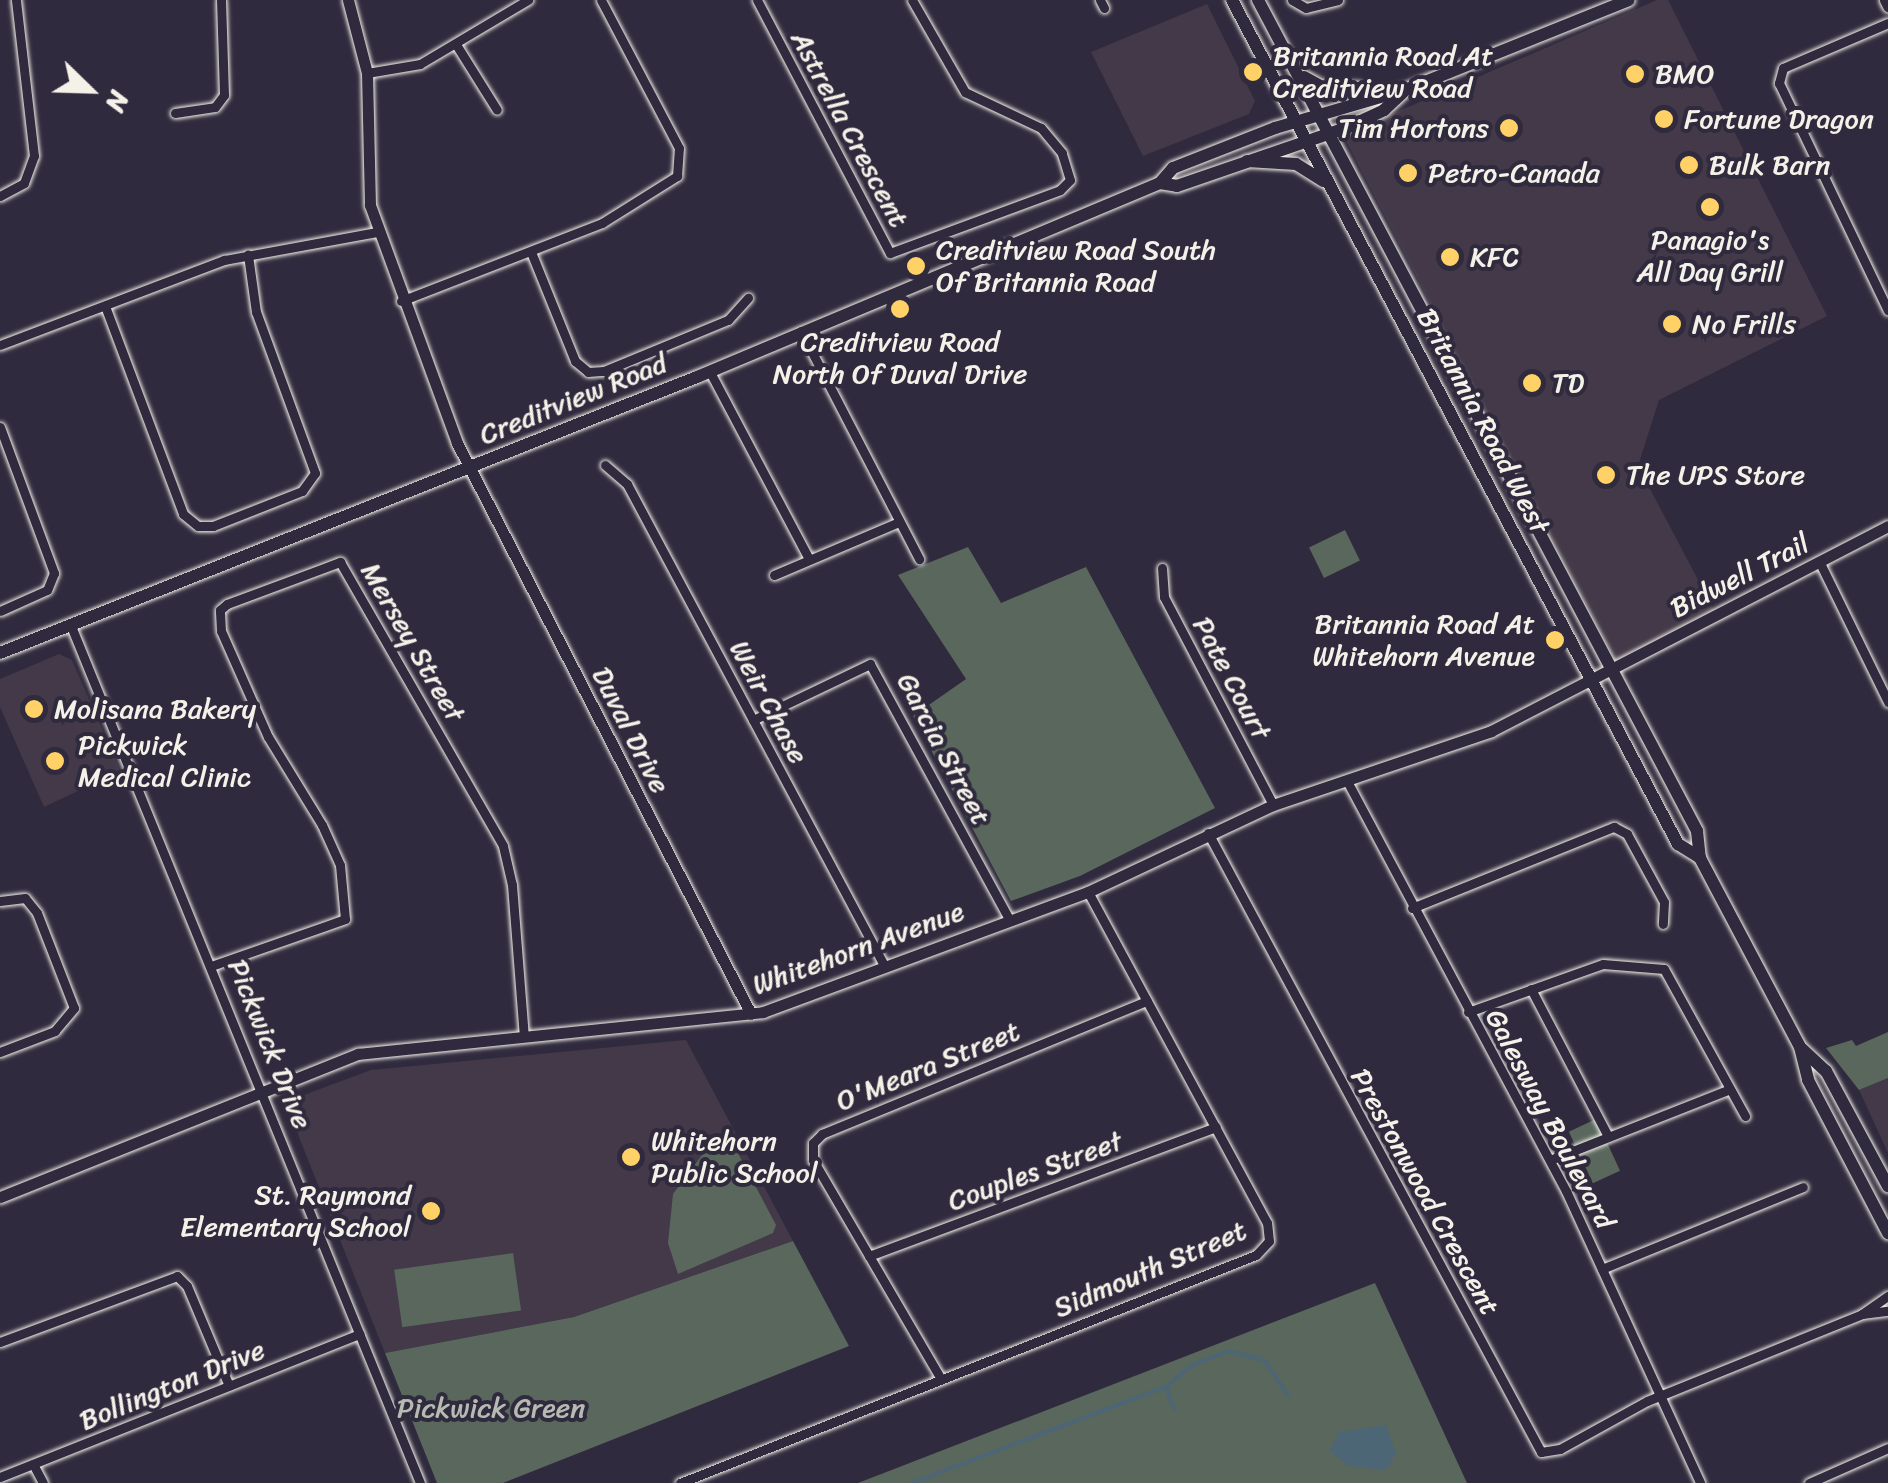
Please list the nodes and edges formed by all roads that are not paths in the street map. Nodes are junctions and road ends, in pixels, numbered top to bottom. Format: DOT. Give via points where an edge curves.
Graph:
graph roads {
  1 [pos="16,0"];
  2 [pos="220,0"];
  3 [pos="348,0"];
  4 [pos="528,0"];
  5 [pos="601,0"];
  6 [pos="757,0"];
  7 [pos="912,0"];
  8 [pos="1232,0"];
  9 [pos="1258,0"];
  10 [pos="1292,0"];
  11 [pos="1338,0"];
  12 [pos="1629,0"];
  13 [pos="1888,22"];
  14 [pos="457,46"];
  15 [pos="1298,72"];
  16 [pos="367,74"];
  17 [pos="1405,90"];
  18 [pos="1373,96"];
  19 [pos="497,110"];
  20 [pos="175,113"];
  21 [pos="1320,115"];
  22 [pos="1298,121"];
  23 [pos="1328,132"];
  24 [pos="1305,138"];
  25 [pos="1248,161"];
  26 [pos="1160,183"];
  27 [pos="1329,186"];
  28 [pos="0,196"];
  29 [pos="376,232"];
  30 [pos="531,252"];
  31 [pos="248,255"];
  32 [pos="748,298"];
  33 [pos="401,300"];
  34 [pos="104,306"];
  35 [pos="1888,310"];
  36 [pos="801,329"];
  37 [pos="0,345"];
  38 [pos="710,372"];
  39 [pos="0,427"];
  40 [pos="605,465"];
  41 [pos="468,468"];
  42 [pos="899,522"];
  43 [pos="1888,526"];
  44 [pos="919,559"];
  45 [pos="809,560"];
  46 [pos="1820,563"];
  47 [pos="1162,568"];
  48 [pos="774,575"];
  49 [pos="0,611"];
  50 [pos="71,626"];
  51 [pos="0,653"];
  52 [pos="1614,668"];
  53 [pos="1592,680"];
  54 [pos="1888,702"];
  55 [pos="753,720"];
  56 [pos="1347,782"];
  57 [pos="1273,806"];
  58 [pos="1207,832"];
  59 [pos="1700,858"];
  60 [pos="1088,892"];
  61 [pos="0,901"];
  62 [pos="1412,908"];
  63 [pos="1009,919"];
  64 [pos="1663,924"];
  65 [pos="214,965"];
  66 [pos="885,967"];
  67 [pos="1531,989"];
  68 [pos="1146,1001"];
  69 [pos="1468,1012"];
  70 [pos="751,1014"];
  71 [pos="524,1036"];
  72 [pos="1800,1047"];
  73 [pos="0,1052"];
  74 [pos="265,1090"];
  75 [pos="1730,1090"];
  76 [pos="1745,1116"];
  77 [pos="1216,1127"];
  78 [pos="1608,1136"];
  79 [pos="1550,1160"];
  80 [pos="1802,1186"];
  81 [pos="1888,1186"];
  82 [pos="0,1197"];
  83 [pos="1888,1233"];
  84 [pos="870,1256"];
  85 [pos="1602,1269"];
  86 [pos="1888,1296"];
  87 [pos="1888,1311"];
  88 [pos="1862,1314"];
  89 [pos="360,1334"];
  90 [pos="0,1342"];
  91 [pos="942,1379"];
  92 [pos="229,1386"];
  93 [pos="1663,1395"];
  94 [pos="1888,1448"];
  95 [pos="33,1464"];
  96 [pos="0,1477"];
  97 [pos="43,1483"];
  98 [pos="420,1483"];
  99 [pos="680,1483"];
  100 [pos="1700,1483"];
  101 [pos="1809,1483"];
  1 -- 28 [label="street" via="34,156 24,183"];
  2 -- 20 [label="street" via="224,95 215,107"];
  3 -- 16 [label="street, Duval Drive"];
  4 -- 14 [label="street"];
  5 -- 30 [label="street" via="682,164 672,181 602,223"];
  6 -- 7 [label="street, Astrella Crescent" via="890,253 1060,190 1070,180 1062,153 1042,128 965,92"];
  8 -- 22 [label="main road, Britannia Road West"];
  9 -- 15 [label="main road, Britannia Road West"];
  10 -- 11 [label="street" via="1306,8"];
  12 -- 17 [label="main road, Creditview Road"];
  13 -- 35 [label="street" via="1783,68 1779,84"];
  14 -- 16 [label="street" via="420,64"];
  14 -- 19 [label="street"];
  15 -- 18 [label="main road" via="1326,89 1358,88"];
  15 -- 21 [label="main road, Britannia Road West"];
  16 -- 29 [label="street, Duval Drive" via="368,190"];
  17 -- 18 [label="main road, Creditview Road"];
  17 -- 23 [label="main road, Creditview Road" via="1384,110"];
  18 -- 21 [label="main road, Creditview Road"];
  21 -- 22 [label="main road, Creditview Road"];
  21 -- 23 [label="main road, Britannia Road West"];
  22 -- 24 [label="main road, Britannia Road West"];
  22 -- 26 [label="main road, Creditview Road" via="1173,168"];
  23 -- 24 [label="main road, Creditview Road"];
  23 -- 52 [label="main road, Britannia Road West"];
  24 -- 25 [label="main road, Creditview Road"];
  24 -- 27 [label="main road, Britannia Road West"];
  25 -- 26 [label="main road, Creditview Road" via="1177,186"];
  25 -- 27 [label="main road" via="1296,164"];
  26 -- 36 [label="main road, Creditview Road"];
  27 -- 53 [label="main road, Britannia Road West"];
  29 -- 31 [label="street"];
  29 -- 33 [label="street, Duval Drive"];
  30 -- 32 [label="street" via="575,361 588,372 728,320"];
  30 -- 33 [label="street"];
  31 -- 34 [label="street" via="180,273"];
  31 -- 34 [label="street" via="256,312 315,472 302,491 213,526 198,526 183,514"];
  33 -- 41 [label="street, Duval Drive"];
  34 -- 37 [label="street"];
  36 -- 38 [label="main road, Creditview Road"];
  36 -- 42 [label="street" via="814,366"];
  38 -- 41 [label="main road, Creditview Road"];
  38 -- 45 [label="street"];
  39 -- 49 [label="street" via="54,573 48,590"];
  40 -- 55 [label="street, Weir Chase" via="627,484"];
  41 -- 50 [label="main road, Creditview Road"];
  41 -- 70 [label="street, Duval Drive"];
  42 -- 44 [label="street"];
  42 -- 45 [label="street"];
  43 -- 46 [label="street, Bidwell Trail"];
  45 -- 48 [label="street"];
  46 -- 52 [label="street, Bidwell Trail"];
  46 -- 54 [label="street"];
  47 -- 57 [label="street, Pate Court" via="1164,597"];
  50 -- 51 [label="main road, Creditview Road"];
  50 -- 65 [label="street, Pickwick Drive"];
  52 -- 53 [label="street, Bidwell Trail"];
  52 -- 59 [label="main road, Britannia Road West" via="1697,831"];
  53 -- 56 [label="street, Whitehorn Avenue" via="1490,731"];
  53 -- 59 [label="main road, Britannia Road West" via="1678,844"];
  55 -- 63 [label="street, Garcia Street" via="870,664"];
  55 -- 66 [label="street, Weir Chase"];
  56 -- 57 [label="street, Whitehorn Avenue"];
  56 -- 62 [label="street, Galesway Boulevard"];
  57 -- 58 [label="street, Whitehorn Avenue"];
  58 -- 60 [label="street, Whitehorn Avenue"];
  58 -- 93 [label="street, Prestonwood Crescent" via="1387,1174 1446,1269 1528,1440 1540,1452 1560,1449"];
  59 -- 72 [label="main road, Britannia Road West"];
  60 -- 63 [label="street, Whitehorn Avenue"];
  60 -- 68 [label="street, Sidmouth Street"];
  61 -- 73 [label="street" via="25,898 37,912 74,1008 55,1030"];
  62 -- 64 [label="street" via="1614,827 1627,834 1664,902"];
  62 -- 69 [label="street, Galesway Boulevard"];
  63 -- 66 [label="street, Whitehorn Avenue"];
  65 -- 71 [label="street, Mersey Street" via="345,919 340,865 268,737 220,631 220,610 228,604 340,562 503,846"];
  65 -- 74 [label="street, Pickwick Drive"];
  66 -- 70 [label="street, Whitehorn Avenue"];
  67 -- 69 [label="street"];
  67 -- 75 [label="street" via="1604,964 1664,969"];
  67 -- 78 [label="street"];
  68 -- 77 [label="street, Sidmouth Street"];
  68 -- 84 [label="street, O'Meara Street" via="822,1134 813,1143 813,1160"];
  69 -- 79 [label="street, Galesway Boulevard"];
  70 -- 71 [label="street, Whitehorn Avenue"];
  71 -- 74 [label="street, Whitehorn Avenue" via="358,1054"];
  72 -- 81 [label="main road, Britannia Road West" via="1826,1071"];
  72 -- 83 [label="main road, Britannia Road West" via="1808,1080"];
  74 -- 82 [label="street, Whitehorn Avenue"];
  74 -- 89 [label="street, Pickwick Drive"];
  75 -- 76 [label="street"];
  75 -- 78 [label="street"];
  77 -- 84 [label="street, Couples Street"];
  77 -- 91 [label="street, Sidmouth Street" via="1268,1222 1270,1240 1256,1254"];
  78 -- 79 [label="street"];
  79 -- 85 [label="street, Galesway Boulevard"];
  80 -- 85 [label="street"];
  84 -- 91 [label="street, O'Meara Street"];
  85 -- 93 [label="street, Galesway Boulevard"];
  86 -- 88 [label="street"];
  87 -- 88 [label="street"];
  88 -- 93 [label="street"];
  89 -- 92 [label="street, Bollington Drive"];
  89 -- 98 [label="street, Pickwick Drive"];
  90 -- 92 [label="street" via="177,1276 188,1286"];
  91 -- 99 [label="street, Sidmouth Street"];
  92 -- 95 [label="street, Bollington Drive"];
  93 -- 100 [label="street, Galesway Boulevard"];
  94 -- 101 [label="street"];
  95 -- 96 [label="street, Bollington Drive"];
  95 -- 97 [label="street"];
}
